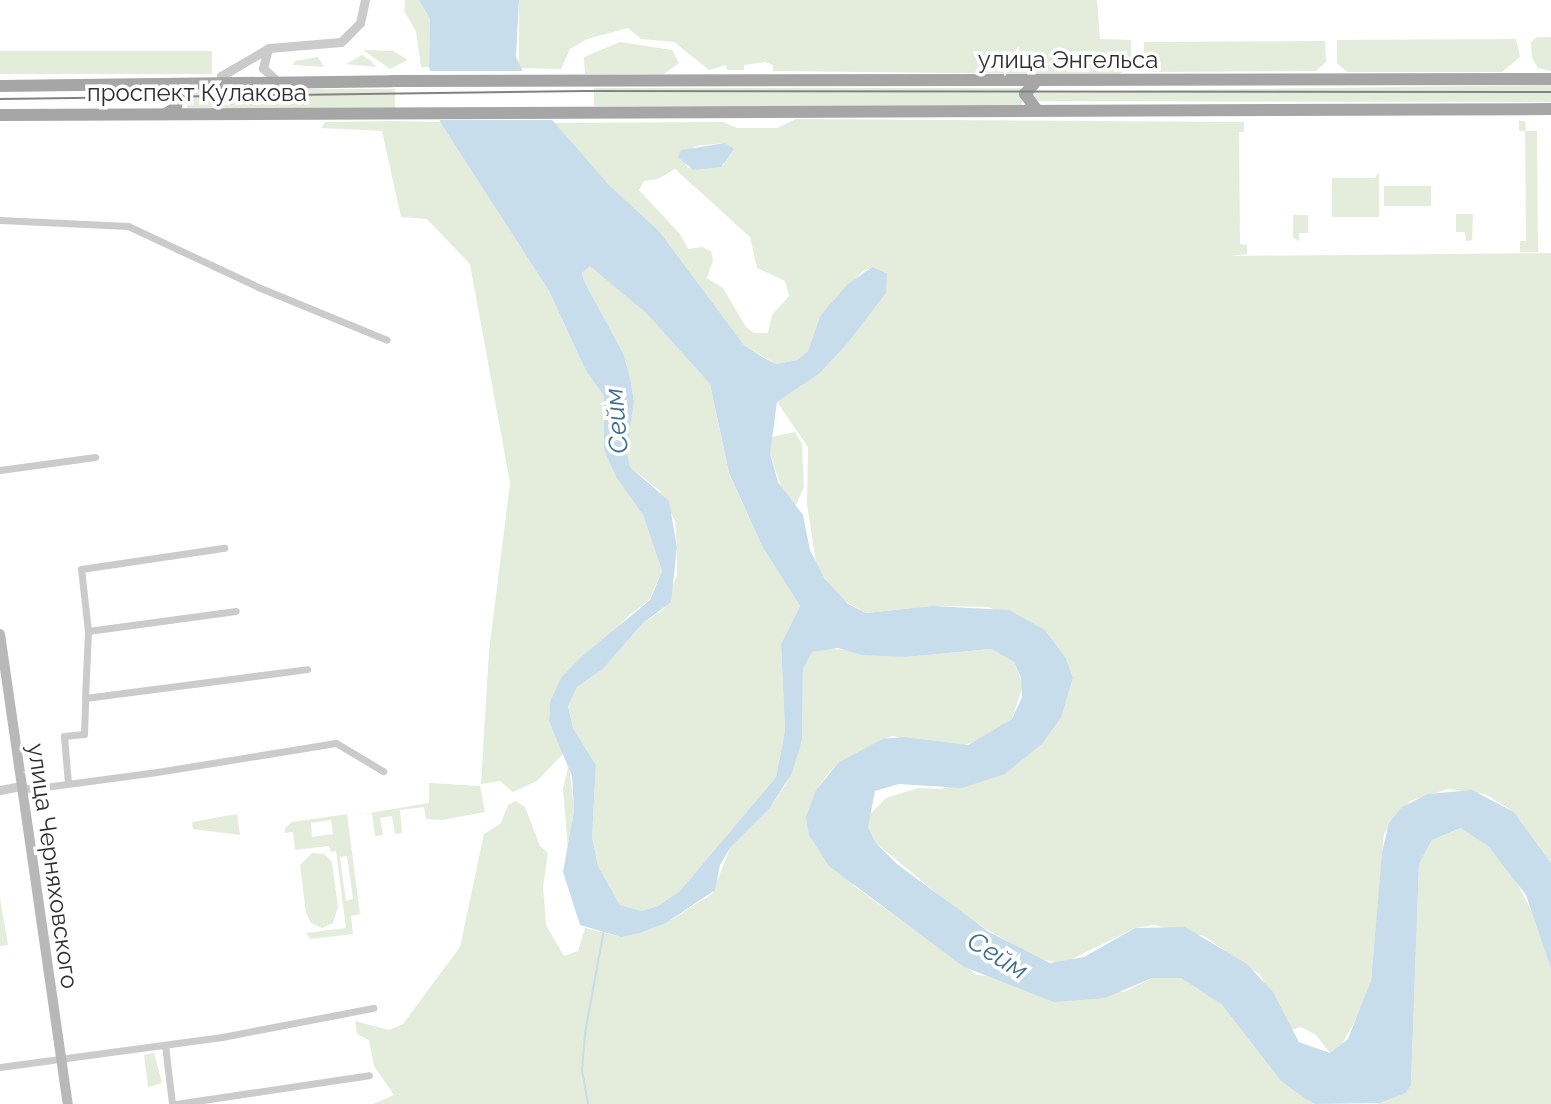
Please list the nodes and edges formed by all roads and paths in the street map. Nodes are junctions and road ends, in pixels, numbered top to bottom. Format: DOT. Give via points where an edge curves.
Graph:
graph roads {
  1 [pos="365,0"];
  2 [pos="269,48"];
  3 [pos="1551,79"];
  4 [pos="221,80"];
  5 [pos="392,80"];
  6 [pos="1037,80"];
  7 [pos="281,83"];
  8 [pos="166,85"];
  9 [pos="0,86"];
  10 [pos="1036,109"];
  11 [pos="1551,109"];
  12 [pos="395,113"];
  13 [pos="166,114"];
  14 [pos="0,116"];
  15 [pos="0,220"];
  16 [pos="387,340"];
  17 [pos="94,457"];
  18 [pos="0,470"];
  19 [pos="225,548"];
  20 [pos="236,611"];
  21 [pos="88,631"];
  22 [pos="0,634"];
  23 [pos="1,647"];
  24 [pos="307,669"];
  25 [pos="85,698"];
  26 [pos="383,771"];
  27 [pos="68,783"];
  28 [pos="21,786"];
  29 [pos="0,790"];
  30 [pos="373,1008"];
  31 [pos="165,1045"];
  32 [pos="60,1059"];
  33 [pos="0,1067"];
  34 [pos="369,1076"];
  35 [pos="68,1104"];
  36 [pos="174,1104"];
  1 -- 2 [label="street" via="360,23 341,42"];
  2 -- 4 [label="street"];
  2 -- 7 [label="street" via="263,68"];
  3 -- 6 [label="main road, улица Энгельса"];
  4 -- 7 [label="main road, проспект Кулакова"];
  4 -- 8 [label="main road, проспект Кулакова"];
  5 -- 6 [label="main road, улица Энгельса"];
  5 -- 7 [label="main road, проспект Кулакова"];
  6 -- 10 [label="main road" via="1025,94"];
  8 -- 9 [label="main road, проспект Кулакова"];
  8 -- 13 [label="main road" via="174,89 178,100"];
  10 -- 11 [label="main road, улица Энгельса"];
  10 -- 12 [label="main road, улица Энгельса"];
  12 -- 13 [label="main road, проспект Кулакова"];
  13 -- 14 [label="main road, проспект Кулакова"];
  15 -- 16 [label="street" via="128,226 258,288"];
  17 -- 18 [label="street"];
  19 -- 21 [label="street" via="81,569"];
  20 -- 21 [label="street"];
  21 -- 25 [label="street"];
  22 -- 23 [label="main road, улица Черняховского"];
  23 -- 28 [label="main road, улица Черняховского"];
  24 -- 25 [label="street"];
  25 -- 27 [label="street" via="84,734 64,736"];
  26 -- 27 [label="street" via="336,743"];
  27 -- 28 [label="street"];
  28 -- 29 [label="street"];
  28 -- 32 [label="main road, улица Черняховского"];
  30 -- 31 [label="street"];
  31 -- 32 [label="street"];
  31 -- 36 [label="street"];
  32 -- 33 [label="street"];
  32 -- 35 [label="main road, улица Черняховского"];
  34 -- 36 [label="street"];
}
